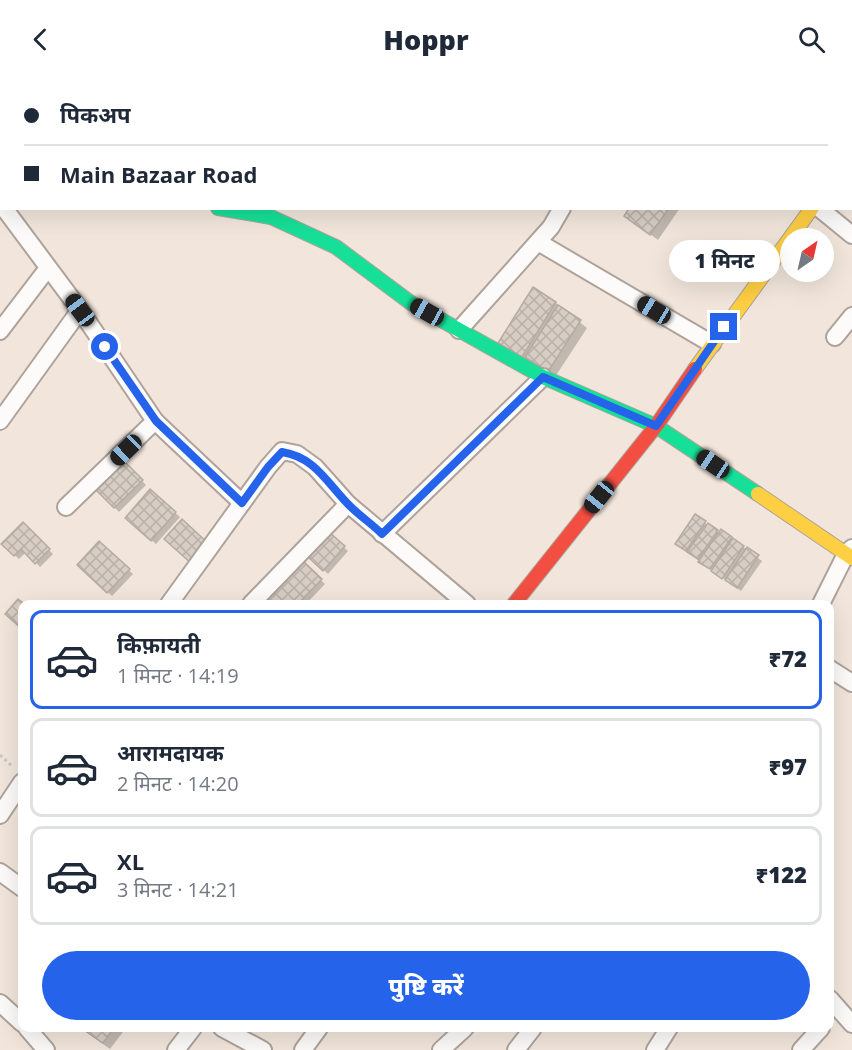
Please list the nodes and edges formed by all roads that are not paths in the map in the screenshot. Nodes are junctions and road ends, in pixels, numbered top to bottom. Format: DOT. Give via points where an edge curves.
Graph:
graph roads {
  1 [pos="5,210"];
  2 [pos="229,210"];
  3 [pos="561,210"];
  4 [pos="811,210"];
  5 [pos="821,210"];
  6 [pos="852,235"];
  7 [pos="538,242"];
  8 [pos="48,268"];
  9 [pos="80,310"];
  10 [pos="852,316"];
  11 [pos="459,330"];
  12 [pos="0,331"];
  13 [pos="835,337"];
  14 [pos="712,344"];
  15 [pos="543,377"];
  16 [pos="0,420"];
  17 [pos="156,421"];
  18 [pos="656,426"];
  19 [pos="242,503"];
  20 [pos="348,504"];
  21 [pos="66,507"];
  22 [pos="382,534"];
  23 [pos="850,554"];
  24 [pos="172,600"];
  25 [pos="255,600"];
  26 [pos="462,600"];
  27 [pos="517,600"];
  28 [pos="823,600"];
  29 [pos="834,672"];
  30 [pos="852,683"];
  31 [pos="18,778"];
  32 [pos="0,815"];
  33 [pos="0,872"];
  34 [pos="18,885"];
  35 [pos="0,1003"];
  36 [pos="834,1010"];
  37 [pos="18,1019"];
  38 [pos="852,1024"];
  39 [pos="30,1032"];
  40 [pos="190,1032"];
  41 [pos="229,1032"];
  42 [pos="316,1032"];
  43 [pos="461,1032"];
  44 [pos="530,1032"];
  45 [pos="666,1032"];
  46 [pos="817,1032"];
  47 [pos="46,1050"];
  48 [pos="176,1050"];
  49 [pos="263,1050"];
  50 [pos="303,1050"];
  51 [pos="441,1050"];
  52 [pos="516,1050"];
  53 [pos="655,1050"];
  54 [pos="801,1050"];
  1 -- 8 [label="street"];
  2 -- 11 [label="street" via="271,218 336,247 411,303"];
  3 -- 7 [label="street"];
  4 -- 14 [label="street"];
  5 -- 6 [label="street"];
  7 -- 11 [label="street"];
  7 -- 14 [label="street"];
  8 -- 9 [label="street"];
  8 -- 12 [label="street"];
  9 -- 16 [label="street"];
  9 -- 17 [label="street"];
  10 -- 13 [label="street"];
  11 -- 15 [label="street"];
  14 -- 18 [label="street"];
  15 -- 18 [label="street"];
  15 -- 22 [label="street"];
  17 -- 19 [label="street"];
  17 -- 21 [label="street"];
  18 -- 23 [label="street"];
  18 -- 27 [label="street"];
  19 -- 20 [label="street" via="282,452 297,454 315,467"];
  19 -- 24 [label="street"];
  20 -- 22 [label="street"];
  20 -- 25 [label="street"];
  22 -- 26 [label="street"];
  23 -- 28 [label="street"];
  29 -- 30 [label="street"];
  31 -- 32 [label="street"];
  33 -- 34 [label="street"];
  35 -- 37 [label="street"];
  36 -- 38 [label="street"];
  39 -- 47 [label="street"];
  40 -- 48 [label="street"];
  41 -- 49 [label="street"];
  42 -- 50 [label="street"];
  43 -- 51 [label="street"];
  44 -- 52 [label="street"];
  45 -- 53 [label="street"];
  46 -- 54 [label="street"];
}
